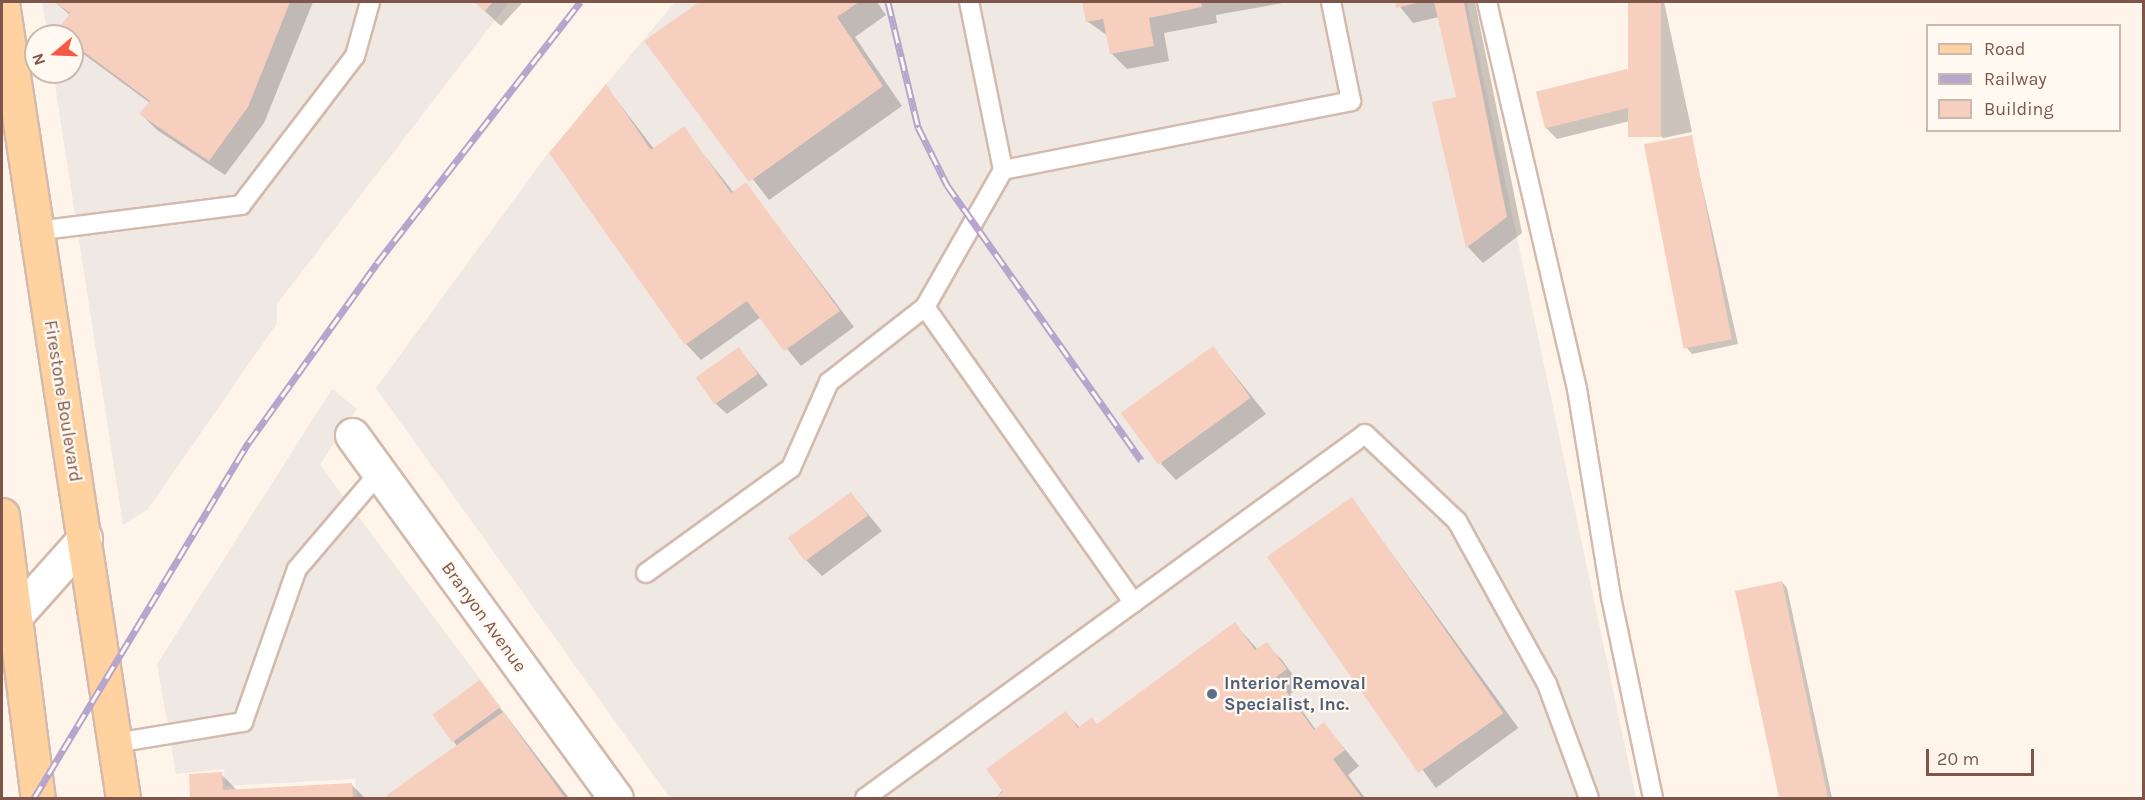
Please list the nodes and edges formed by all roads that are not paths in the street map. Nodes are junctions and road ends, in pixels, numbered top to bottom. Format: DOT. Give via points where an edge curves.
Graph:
graph roads {
  1 [pos="370,2"];
  2 [pos="969,2"];
  3 [pos="1331,2"];
  4 [pos="1487,2"];
  5 [pos="2,3"];
  6 [pos="1003,170"];
  7 [pos="36,231"];
  8 [pos="925,307"];
  9 [pos="352,435"];
  10 [pos="379,473"];
  11 [pos="2,515"];
  12 [pos="85,538"];
  13 [pos="646,573"];
  14 [pos="1134,603"];
  15 [pos="9,616"];
  16 [pos="116,743"];
  17 [pos="38,798"];
  18 [pos="123,798"];
  19 [pos="616,798"];
  20 [pos="865,798"];
  21 [pos="1589,798"];
  22 [pos="1653,798"];
  1 -- 7 [label="lane" via="355,56 241,205"];
  2 -- 6 [label="lane"];
  3 -- 6 [label="lane" via="1351,101"];
  4 -- 22 [label="lane" via="1577,390 1611,597"];
  5 -- 7 [label="main road, Firestone Boulevard"];
  6 -- 8 [label="lane"];
  7 -- 12 [label="main road, Firestone Boulevard"];
  8 -- 13 [label="lane" via="829,382 791,468"];
  8 -- 14 [label="lane"];
  9 -- 10 [label="street, Branyon Avenue"];
  10 -- 16 [label="lane" via="297,569 243,722"];
  10 -- 19 [label="street, Branyon Avenue"];
  11 -- 15 [label="main road"];
  12 -- 15 [label="street"];
  12 -- 16 [label="main road, Firestone Boulevard"];
  14 -- 20 [label="lane"];
  14 -- 21 [label="lane" via="1365,434 1457,521 1547,684"];
  15 -- 17 [label="main road"];
  16 -- 18 [label="main road, Firestone Boulevard"];
}
